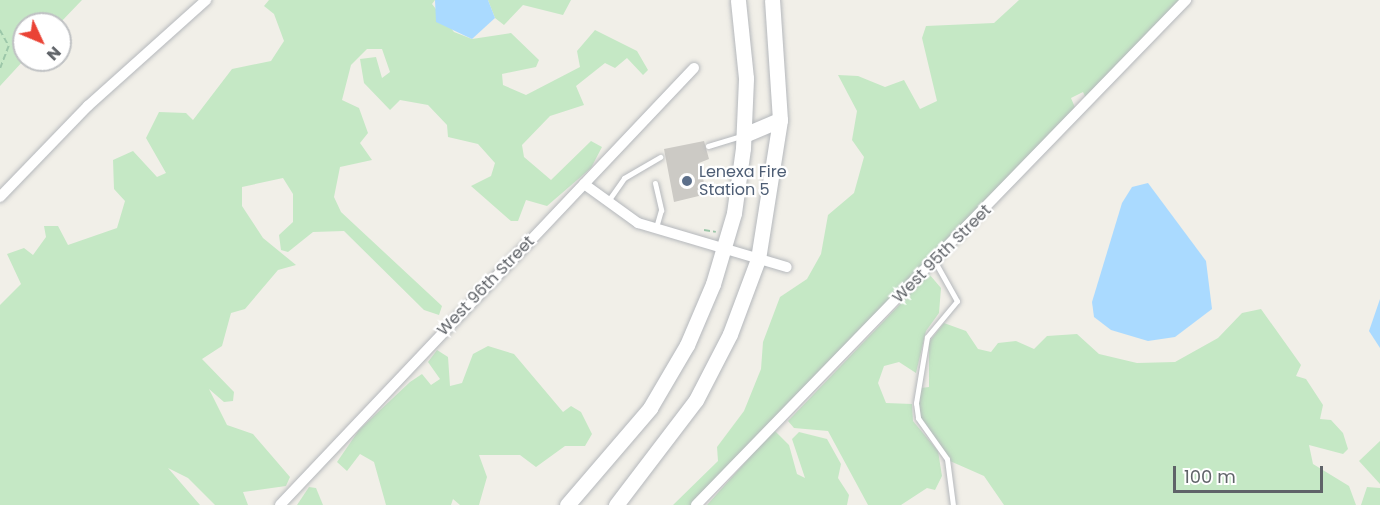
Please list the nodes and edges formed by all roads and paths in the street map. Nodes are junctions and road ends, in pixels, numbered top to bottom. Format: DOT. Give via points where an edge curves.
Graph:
graph roads {
  1 [pos="207,0"];
  2 [pos="738,0"];
  3 [pos="772,0"];
  4 [pos="1186,0"];
  5 [pos="0,30"];
  6 [pos="694,68"];
  7 [pos="0,69"];
  8 [pos="780,120"];
  9 [pos="744,135"];
  10 [pos="708,146"];
  11 [pos="660,157"];
  12 [pos="656,183"];
  13 [pos="584,184"];
  14 [pos="0,197"];
  15 [pos="607,204"];
  16 [pos="656,229"];
  17 [pos="724,249"];
  18 [pos="758,259"];
  19 [pos="934,260"];
  20 [pos="787,267"];
  21 [pos="280,505"];
  22 [pos="567,505"];
  23 [pos="616,505"];
  24 [pos="696,505"];
  25 [pos="953,505"];
  1 -- 14 [label="street" via="88,106"];
  2 -- 9 [label="main road" via="746,78"];
  3 -- 8 [label="main road"];
  4 -- 19 [label="street, West 95th Street"];
  5 -- 7 [label="path" via="9,46"];
  6 -- 13 [label="street, West 96th Street"];
  8 -- 9 [label="main road"];
  8 -- 18 [label="main road"];
  9 -- 10 [label="lane"];
  9 -- 17 [label="main road"];
  11 -- 15 [label="lane" via="624,178"];
  12 -- 16 [label="lane" via="661,210"];
  13 -- 15 [label="street"];
  13 -- 21 [label="street, West 96th Street"];
  15 -- 16 [label="street"];
  16 -- 17 [label="street"];
  17 -- 18 [label="street"];
  17 -- 22 [label="main road" via="700,317 668,379 631,434"];
  18 -- 20 [label="street"];
  18 -- 23 [label="main road" via="730,334 696,400"];
  19 -- 24 [label="street, West 95th Street"];
  19 -- 25 [label="lane" via="957,301 927,337 916,404 918,418 946,459"];
}
